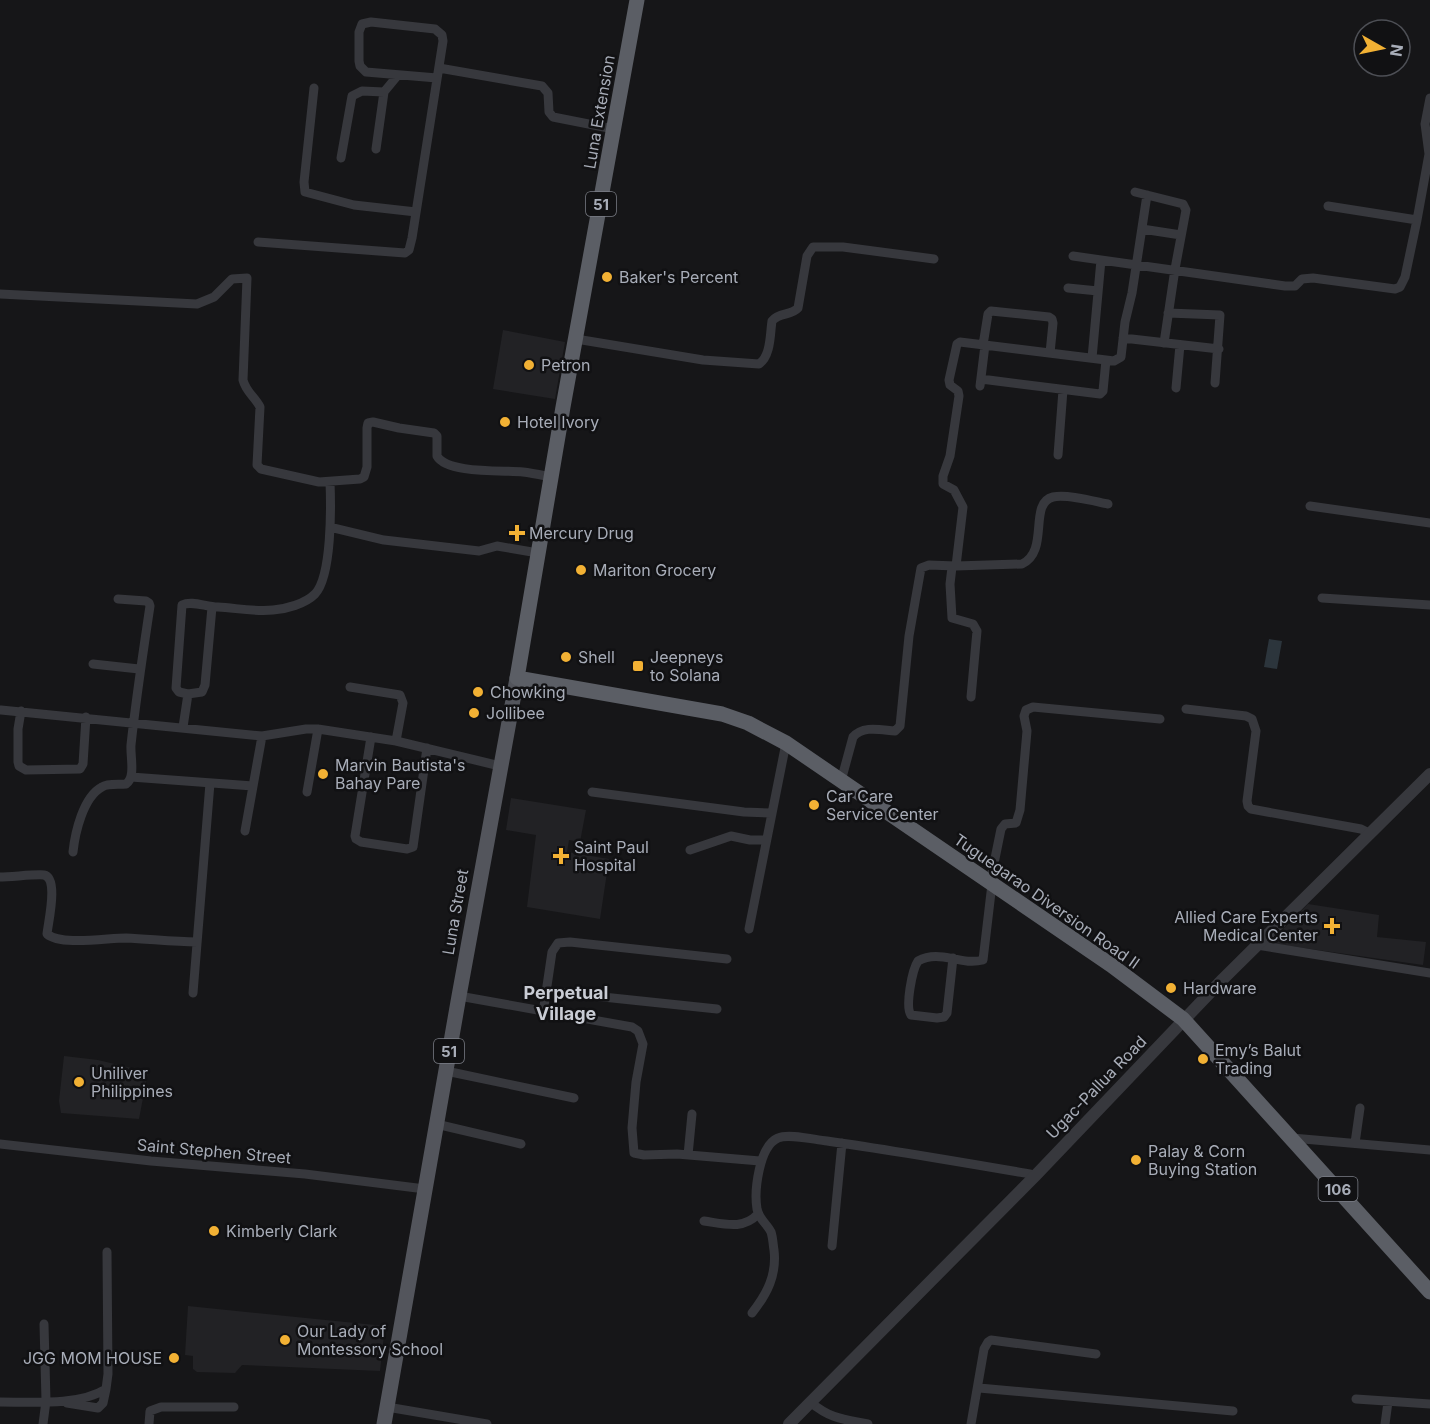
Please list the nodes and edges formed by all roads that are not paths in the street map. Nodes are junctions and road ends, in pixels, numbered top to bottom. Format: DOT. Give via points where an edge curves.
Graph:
graph roads {
  1 [pos="637,0"];
  2 [pos="438,73"];
  3 [pos="398,75"];
  4 [pos="314,88"];
  5 [pos="384,92"];
  6 [pos="1430,98"];
  7 [pos="614,129"];
  8 [pos="376,149"];
  9 [pos="1430,154"];
  10 [pos="341,158"];
  11 [pos="1135,192"];
  12 [pos="1147,195"];
  13 [pos="1328,206"];
  14 [pos="416,212"];
  15 [pos="1416,220"];
  16 [pos="1142,229"];
  17 [pos="1181,235"];
  18 [pos="258,242"];
  19 [pos="1073,256"];
  20 [pos="934,259"];
  21 [pos="1101,260"];
  22 [pos="1136,265"];
  23 [pos="1175,269"];
  24 [pos="1068,288"];
  25 [pos="1098,291"];
  26 [pos="0,294"];
  27 [pos="1168,313"];
  28 [pos="1123,338"];
  29 [pos="576,339"];
  30 [pos="1164,343"];
  31 [pos="984,345"];
  32 [pos="1180,345"];
  33 [pos="1219,349"];
  34 [pos="1050,353"];
  35 [pos="1092,358"];
  36 [pos="1106,360"];
  37 [pos="1215,383"];
  38 [pos="1176,388"];
  39 [pos="1063,390"];
  40 [pos="563,407"];
  41 [pos="1058,455"];
  42 [pos="551,477"];
  43 [pos="330,482"];
  44 [pos="1108,504"];
  45 [pos="1310,506"];
  46 [pos="1430,523"];
  47 [pos="330,527"];
  48 [pos="538,553"];
  49 [pos="954,566"];
  50 [pos="1322,598"];
  51 [pos="118,599"];
  52 [pos="1430,605"];
  53 [pos="212,607"];
  54 [pos="93,664"];
  55 [pos="139,669"];
  56 [pos="517,678"];
  57 [pos="350,687"];
  58 [pos="188,694"];
  59 [pos="970,697"];
  60 [pos="1186,709"];
  61 [pos="1,710"];
  62 [pos="21,711"];
  63 [pos="86,717"];
  64 [pos="1160,719"];
  65 [pos="134,722"];
  66 [pos="183,728"];
  67 [pos="318,729"];
  68 [pos="262,736"];
  69 [pos="371,737"];
  70 [pos="396,741"];
  71 [pos="786,743"];
  72 [pos="427,748"];
  73 [pos="500,766"];
  74 [pos="1430,774"];
  75 [pos="132,777"];
  76 [pos="841,781"];
  77 [pos="210,783"];
  78 [pos="254,786"];
  79 [pos="307,792"];
  80 [pos="592,792"];
  81 [pos="771,813"];
  82 [pos="246,831"];
  83 [pos="1369,833"];
  84 [pos="766,840"];
  85 [pos="690,850"];
  86 [pos="73,852"];
  87 [pos="0,877"];
  88 [pos="991,883"];
  89 [pos="749,929"];
  90 [pos="197,942"];
  91 [pos="1257,945"];
  92 [pos="953,958"];
  93 [pos="727,959"];
  94 [pos="1430,973"];
  95 [pos="546,991"];
  96 [pos="193,993"];
  97 [pos="459,996"];
  98 [pos="717,1009"];
  99 [pos="543,1012"];
  100 [pos="1183,1019"];
  101 [pos="446,1071"];
  102 [pos="574,1098"];
  103 [pos="1360,1108"];
  104 [pos="692,1114"];
  105 [pos="436,1124"];
  106 [pos="1292,1138"];
  107 [pos="842,1143"];
  108 [pos="1355,1143"];
  109 [pos="0,1144"];
  110 [pos="521,1144"];
  111 [pos="1430,1150"];
  112 [pos="688,1155"];
  113 [pos="760,1161"];
  114 [pos="1035,1175"];
  115 [pos="425,1190"];
  116 [pos="758,1214"];
  117 [pos="704,1221"];
  118 [pos="832,1246"];
  119 [pos="107,1252"];
  120 [pos="1430,1292"];
  121 [pos="752,1313"];
  122 [pos="44,1324"];
  123 [pos="1096,1354"];
  124 [pos="978,1388"];
  125 [pos="106,1389"];
  126 [pos="1356,1399"];
  127 [pos="0,1401"];
  128 [pos="46,1401"];
  129 [pos="62,1402"];
  130 [pos="810,1402"];
  131 [pos="1388,1402"];
  132 [pos="1430,1404"];
  133 [pos="234,1407"];
  134 [pos="387,1407"];
  135 [pos="1233,1411"];
  136 [pos="834,1421"];
  137 [pos="44,1424"];
  138 [pos="148,1424"];
  139 [pos="384,1424"];
  140 [pos="487,1424"];
  141 [pos="789,1424"];
  142 [pos="868,1424"];
  143 [pos="971,1424"];
  144 [pos="1385,1424"];
  1 -- 7 [label="highway, Luna Extension / 51"];
  2 -- 3 [label="street"];
  2 -- 3 [label="street" via="443,41 440,32 362,24 360,66 370,73"];
  2 -- 7 [label="street" via="542,86 548,93 553,117"];
  2 -- 14 [label="street"];
  3 -- 5 [label="street"];
  4 -- 14 [label="street" via="305,192 354,205"];
  5 -- 8 [label="street"];
  5 -- 10 [label="street" via="362,91 352,96"];
  6 -- 9 [label="street" via="1425,124"];
  7 -- 29 [label="highway, Luna Extension / 51"];
  9 -- 15 [label="street"];
  11 -- 12 [label="street"];
  12 -- 16 [label="street"];
  12 -- 17 [label="street" via="1183,204 1186,210"];
  13 -- 15 [label="street"];
  14 -- 18 [label="street" via="411,244 405,252"];
  15 -- 23 [label="street" via="1406,277 1395,289 1308,278 1295,286 1285,286"];
  16 -- 17 [label="street"];
  16 -- 22 [label="street"];
  17 -- 23 [label="street"];
  19 -- 21 [label="street"];
  20 -- 29 [label="street" via="813,247 807,256 798,309 772,321 767,354 759,364 703,360"];
  21 -- 22 [label="street"];
  21 -- 25 [label="street"];
  22 -- 23 [label="street"];
  22 -- 28 [label="street"];
  23 -- 27 [label="street"];
  24 -- 25 [label="street"];
  25 -- 35 [label="street"];
  26 -- 43 [label="street" via="197,304 214,297 232,279 247,278 243,380 260,407 257,465 267,472"];
  27 -- 30 [label="street"];
  27 -- 33 [label="street" via="1221,315"];
  28 -- 30 [label="street"];
  28 -- 36 [label="street" via="1121,357"];
  29 -- 40 [label="highway, Luna Extension / 51"];
  30 -- 32 [label="street"];
  31 -- 34 [label="street"];
  31 -- 34 [label="street" via="991,311 1049,317 1053,323"];
  31 -- 39 [label="street" via="980,382"];
  31 -- 49 [label="street" via="957,344 949,380 959,396 943,484 954,490 963,507"];
  32 -- 33 [label="street"];
  32 -- 38 [label="street"];
  33 -- 37 [label="street"];
  34 -- 35 [label="street"];
  35 -- 36 [label="street"];
  36 -- 39 [label="street" via="1100,394"];
  39 -- 41 [label="street"];
  40 -- 42 [label="highway, Luna Street / 51"];
  42 -- 43 [label="street" via="489,472 442,462 436,456 434,433 373,422 366,433 364,477"];
  42 -- 48 [label="highway, Luna Street / 51"];
  43 -- 47 [label="street"];
  44 -- 49 [label="street" via="1051,497 1042,506 1035,554 1029,560 1022,564"];
  45 -- 46 [label="street"];
  47 -- 48 [label="street" via="384,540 479,551 497,546"];
  47 -- 53 [label="street" via="320,586 307,600 273,610"];
  48 -- 56 [label="highway, Luna Street / 51"];
  49 -- 59 [label="street" via="950,584 952,618 973,624 977,631"];
  49 -- 76 [label="street" via="925,566 920,571 900,726 895,731 866,729 856,733"];
  50 -- 52 [label="street"];
  51 -- 55 [label="street" via="149,603"];
  53 -- 58 [label="street" via="205,685 202,692"];
  53 -- 58 [label="street" via="182,605 176,688"];
  54 -- 55 [label="street"];
  55 -- 65 [label="street"];
  56 -- 71 [label="highway, Tuguegarao Diversion Road Ⅱ / 106" via="722,714"];
  56 -- 73 [label="main road, Luna Street / 51"];
  57 -- 70 [label="street" via="400,695"];
  58 -- 66 [label="street"];
  60 -- 83 [label="street" via="1252,719 1256,731 1247,801 1251,809"];
  61 -- 62 [label="street"];
  62 -- 63 [label="street"];
  62 -- 63 [label="street" via="18,762 26,770 80,769"];
  63 -- 65 [label="street"];
  64 -- 88 [label="street" via="1033,707 1026,710 1020,810 1016,823 1005,824 1001,829"];
  65 -- 66 [label="street"];
  65 -- 75 [label="street"];
  66 -- 68 [label="street"];
  67 -- 68 [label="street"];
  67 -- 69 [label="street"];
  67 -- 79 [label="street"];
  68 -- 78 [label="street"];
  69 -- 70 [label="street"];
  69 -- 72 [label="street" via="355,836 361,842 413,847"];
  70 -- 72 [label="street"];
  71 -- 76 [label="highway, Tuguegarao Diversion Road Ⅱ / 106"];
  71 -- 81 [label="street"];
  72 -- 73 [label="street"];
  73 -- 97 [label="main road, Luna Street / 51"];
  74 -- 83 [label="street, Ugac-Pallua Road"];
  75 -- 77 [label="street"];
  75 -- 86 [label="street" via="126,784 104,786 88,802 77,825"];
  76 -- 88 [label="highway, Tuguegarao Diversion Road Ⅱ / 106"];
  77 -- 78 [label="street"];
  77 -- 90 [label="street"];
  78 -- 82 [label="street"];
  80 -- 81 [label="street"];
  81 -- 84 [label="street"];
  83 -- 91 [label="street, Ugac-Pallua Road"];
  84 -- 85 [label="street" via="731,836"];
  84 -- 89 [label="street"];
  87 -- 90 [label="street" via="48,877 52,889 47,934 52,938"];
  88 -- 92 [label="street" via="983,960"];
  88 -- 100 [label="highway, Tuguegarao Diversion Road Ⅱ / 106"];
  90 -- 96 [label="street"];
  91 -- 94 [label="street"];
  91 -- 100 [label="street, Ugac-Pallua Road"];
  92 -- 92 [label="street" via="927,956 918,961 908,1009 911,1015 937,1018 947,1013"];
  93 -- 95 [label="street" via="558,943 552,952"];
  95 -- 98 [label="street"];
  95 -- 99 [label="street"];
  97 -- 99 [label="street"];
  97 -- 101 [label="main road, Luna Street / 51"];
  99 -- 112 [label="street" via="638,1031 643,1044 632,1128 634,1153"];
  100 -- 106 [label="highway, Tuguegarao Diversion Road Ⅱ / 106"];
  100 -- 114 [label="street, Ugac-Pallua Road"];
  101 -- 102 [label="street"];
  101 -- 105 [label="main road, Luna Street / 51"];
  103 -- 108 [label="street"];
  104 -- 112 [label="street"];
  105 -- 110 [label="street"];
  105 -- 115 [label="main road, Luna Street / 51"];
  106 -- 108 [label="street"];
  106 -- 120 [label="highway, Tuguegarao Diversion Road Ⅱ / 106"];
  107 -- 113 [label="street" via="779,1137"];
  107 -- 114 [label="street"];
  107 -- 118 [label="street"];
  108 -- 111 [label="street"];
  109 -- 115 [label="street, Saint Stephen Street"];
  112 -- 113 [label="street"];
  113 -- 116 [label="street"];
  114 -- 130 [label="street, Ugac-Pallua Road"];
  115 -- 134 [label="main road, Luna Street / 51"];
  116 -- 117 [label="street" via="750,1223"];
  116 -- 121 [label="street" via="772,1234 775,1270 762,1301"];
  119 -- 125 [label="street"];
  122 -- 128 [label="street"];
  123 -- 124 [label="street" via="991,1340 984,1349"];
  124 -- 135 [label="street"];
  124 -- 143 [label="street"];
  125 -- 129 [label="street"];
  125 -- 129 [label="street" via="98,1407"];
  126 -- 131 [label="street"];
  127 -- 128 [label="street"];
  128 -- 129 [label="street"];
  128 -- 137 [label="street"];
  130 -- 136 [label="street"];
  130 -- 141 [label="street, Ugac-Pallua Road"];
  131 -- 132 [label="street"];
  131 -- 144 [label="street"];
  133 -- 138 [label="street" via="161,1407 150,1411"];
  134 -- 139 [label="main road, Luna Street / 51"];
  134 -- 140 [label="street"];
  136 -- 142 [label="street"];
}
